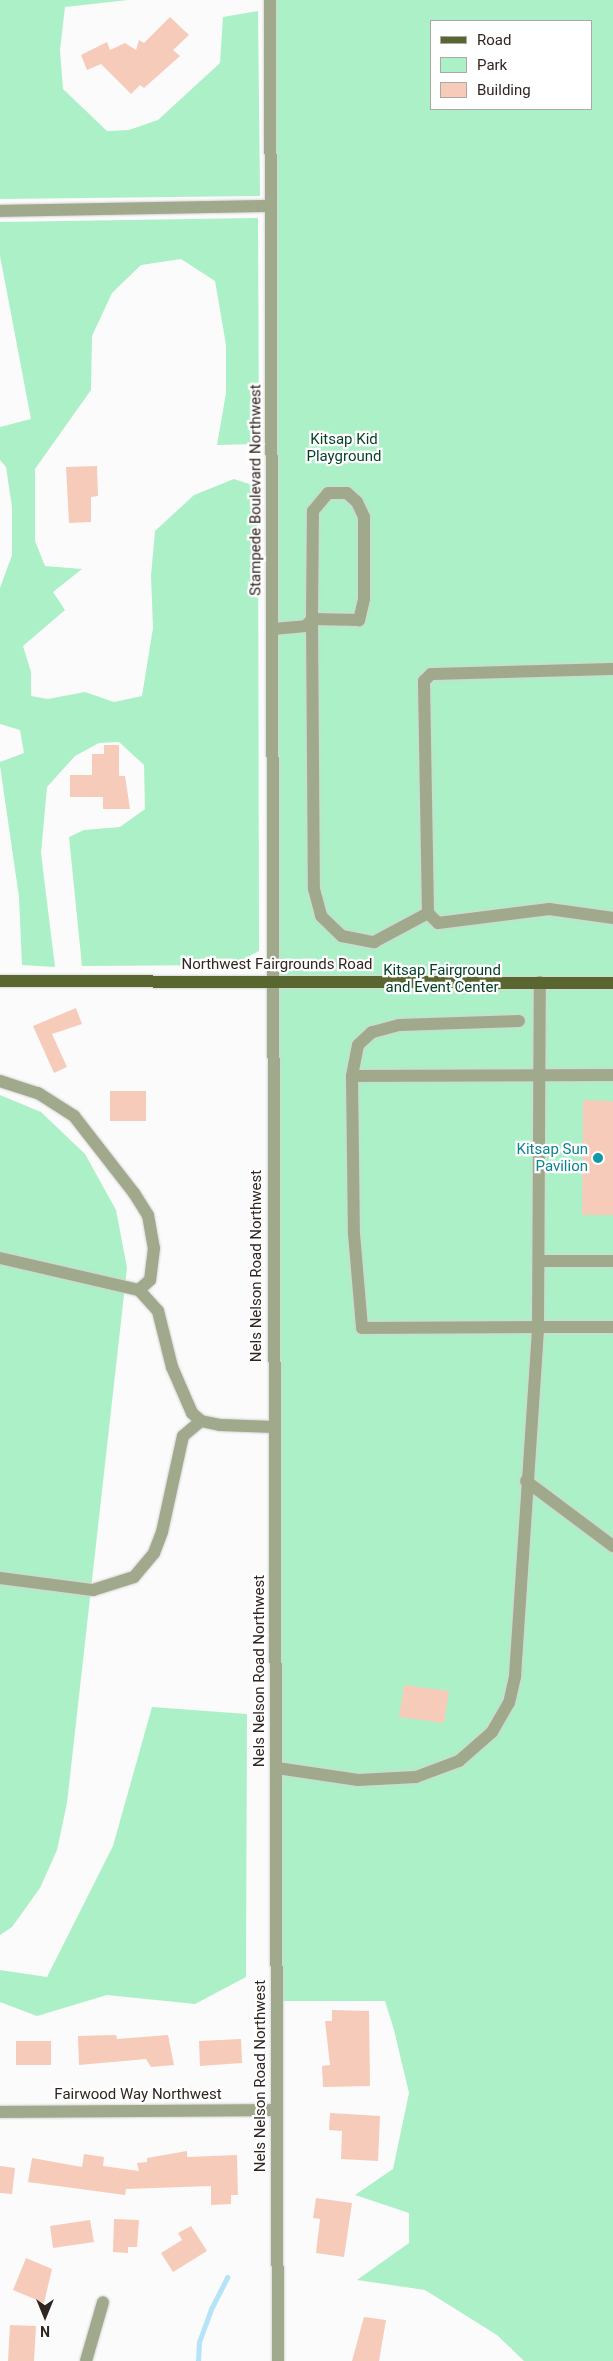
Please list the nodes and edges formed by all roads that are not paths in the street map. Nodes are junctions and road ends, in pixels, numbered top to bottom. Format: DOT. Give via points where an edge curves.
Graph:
graph roads {
  1 [pos="270,0"];
  2 [pos="271,206"];
  3 [pos="0,211"];
  4 [pos="312,620"];
  5 [pos="273,629"];
  6 [pos="613,669"];
  7 [pos="428,913"];
  8 [pos="613,918"];
  9 [pos="0,981"];
  10 [pos="271,981"];
  11 [pos="540,982"];
  12 [pos="613,982"];
  13 [pos="519,1021"];
  14 [pos="613,1075"];
  15 [pos="352,1076"];
  16 [pos="540,1076"];
  17 [pos="0,1082"];
  18 [pos="0,1258"];
  19 [pos="540,1261"];
  20 [pos="613,1261"];
  21 [pos="139,1290"];
  22 [pos="613,1327"];
  23 [pos="538,1328"];
  24 [pos="201,1421"];
  25 [pos="274,1427"];
  26 [pos="526,1481"];
  27 [pos="613,1546"];
  28 [pos="1,1579"];
  29 [pos="277,1768"];
  30 [pos="277,2110"];
  31 [pos="0,2112"];
  32 [pos="103,2302"];
  33 [pos="86,2361"];
  34 [pos="278,2361"];
  1 -- 2 [label="street, Stampede Boulevard Northwest"];
  2 -- 3 [label="street"];
  2 -- 5 [label="street, Stampede Boulevard Northwest"];
  4 -- 4 [label="street" via="313,511 328,493 347,493 357,502 364,517 364,598 359,620"];
  4 -- 5 [label="street" via="306,626"];
  4 -- 7 [label="street" via="314,889 321,916 342,936 374,942"];
  5 -- 10 [label="street, Stampede Boulevard Northwest"];
  6 -- 7 [label="street" via="431,674 424,681"];
  7 -- 8 [label="street" via="438,923 549,909"];
  9 -- 10 [label="main road, Northwest Fairgrounds Road"];
  10 -- 11 [label="main road, Northwest Fairgrounds Road"];
  10 -- 25 [label="street, Nels Nelson Road Northwest"];
  11 -- 12 [label="main road, Northwest Fairgrounds Road"];
  11 -- 16 [label="street"];
  13 -- 15 [label="street" via="399,1025 372,1032 358,1045"];
  14 -- 16 [label="street"];
  15 -- 16 [label="street"];
  15 -- 23 [label="street" via="354,1234 362,1328"];
  16 -- 19 [label="street"];
  17 -- 21 [label="street" via="38,1093 74,1116 134,1193 148,1215 154,1248 150,1280"];
  18 -- 21 [label="street"];
  19 -- 20 [label="street"];
  19 -- 23 [label="street"];
  21 -- 24 [label="street" via="158,1311 186,1403"];
  22 -- 23 [label="street"];
  23 -- 26 [label="street"];
  24 -- 25 [label="street"];
  24 -- 28 [label="street" via="184,1436 162,1532 154,1553 134,1577 93,1590"];
  25 -- 29 [label="street, Nels Nelson Road Northwest"];
  26 -- 27 [label="street"];
  26 -- 29 [label="street" via="515,1676 509,1703 492,1732 459,1761 416,1777 358,1780"];
  29 -- 30 [label="street, Nels Nelson Road Northwest"];
  30 -- 31 [label="street, Fairwood Way Northwest"];
  30 -- 34 [label="street, Nels Nelson Road Northwest"];
  32 -- 33 [label="street"];
}
